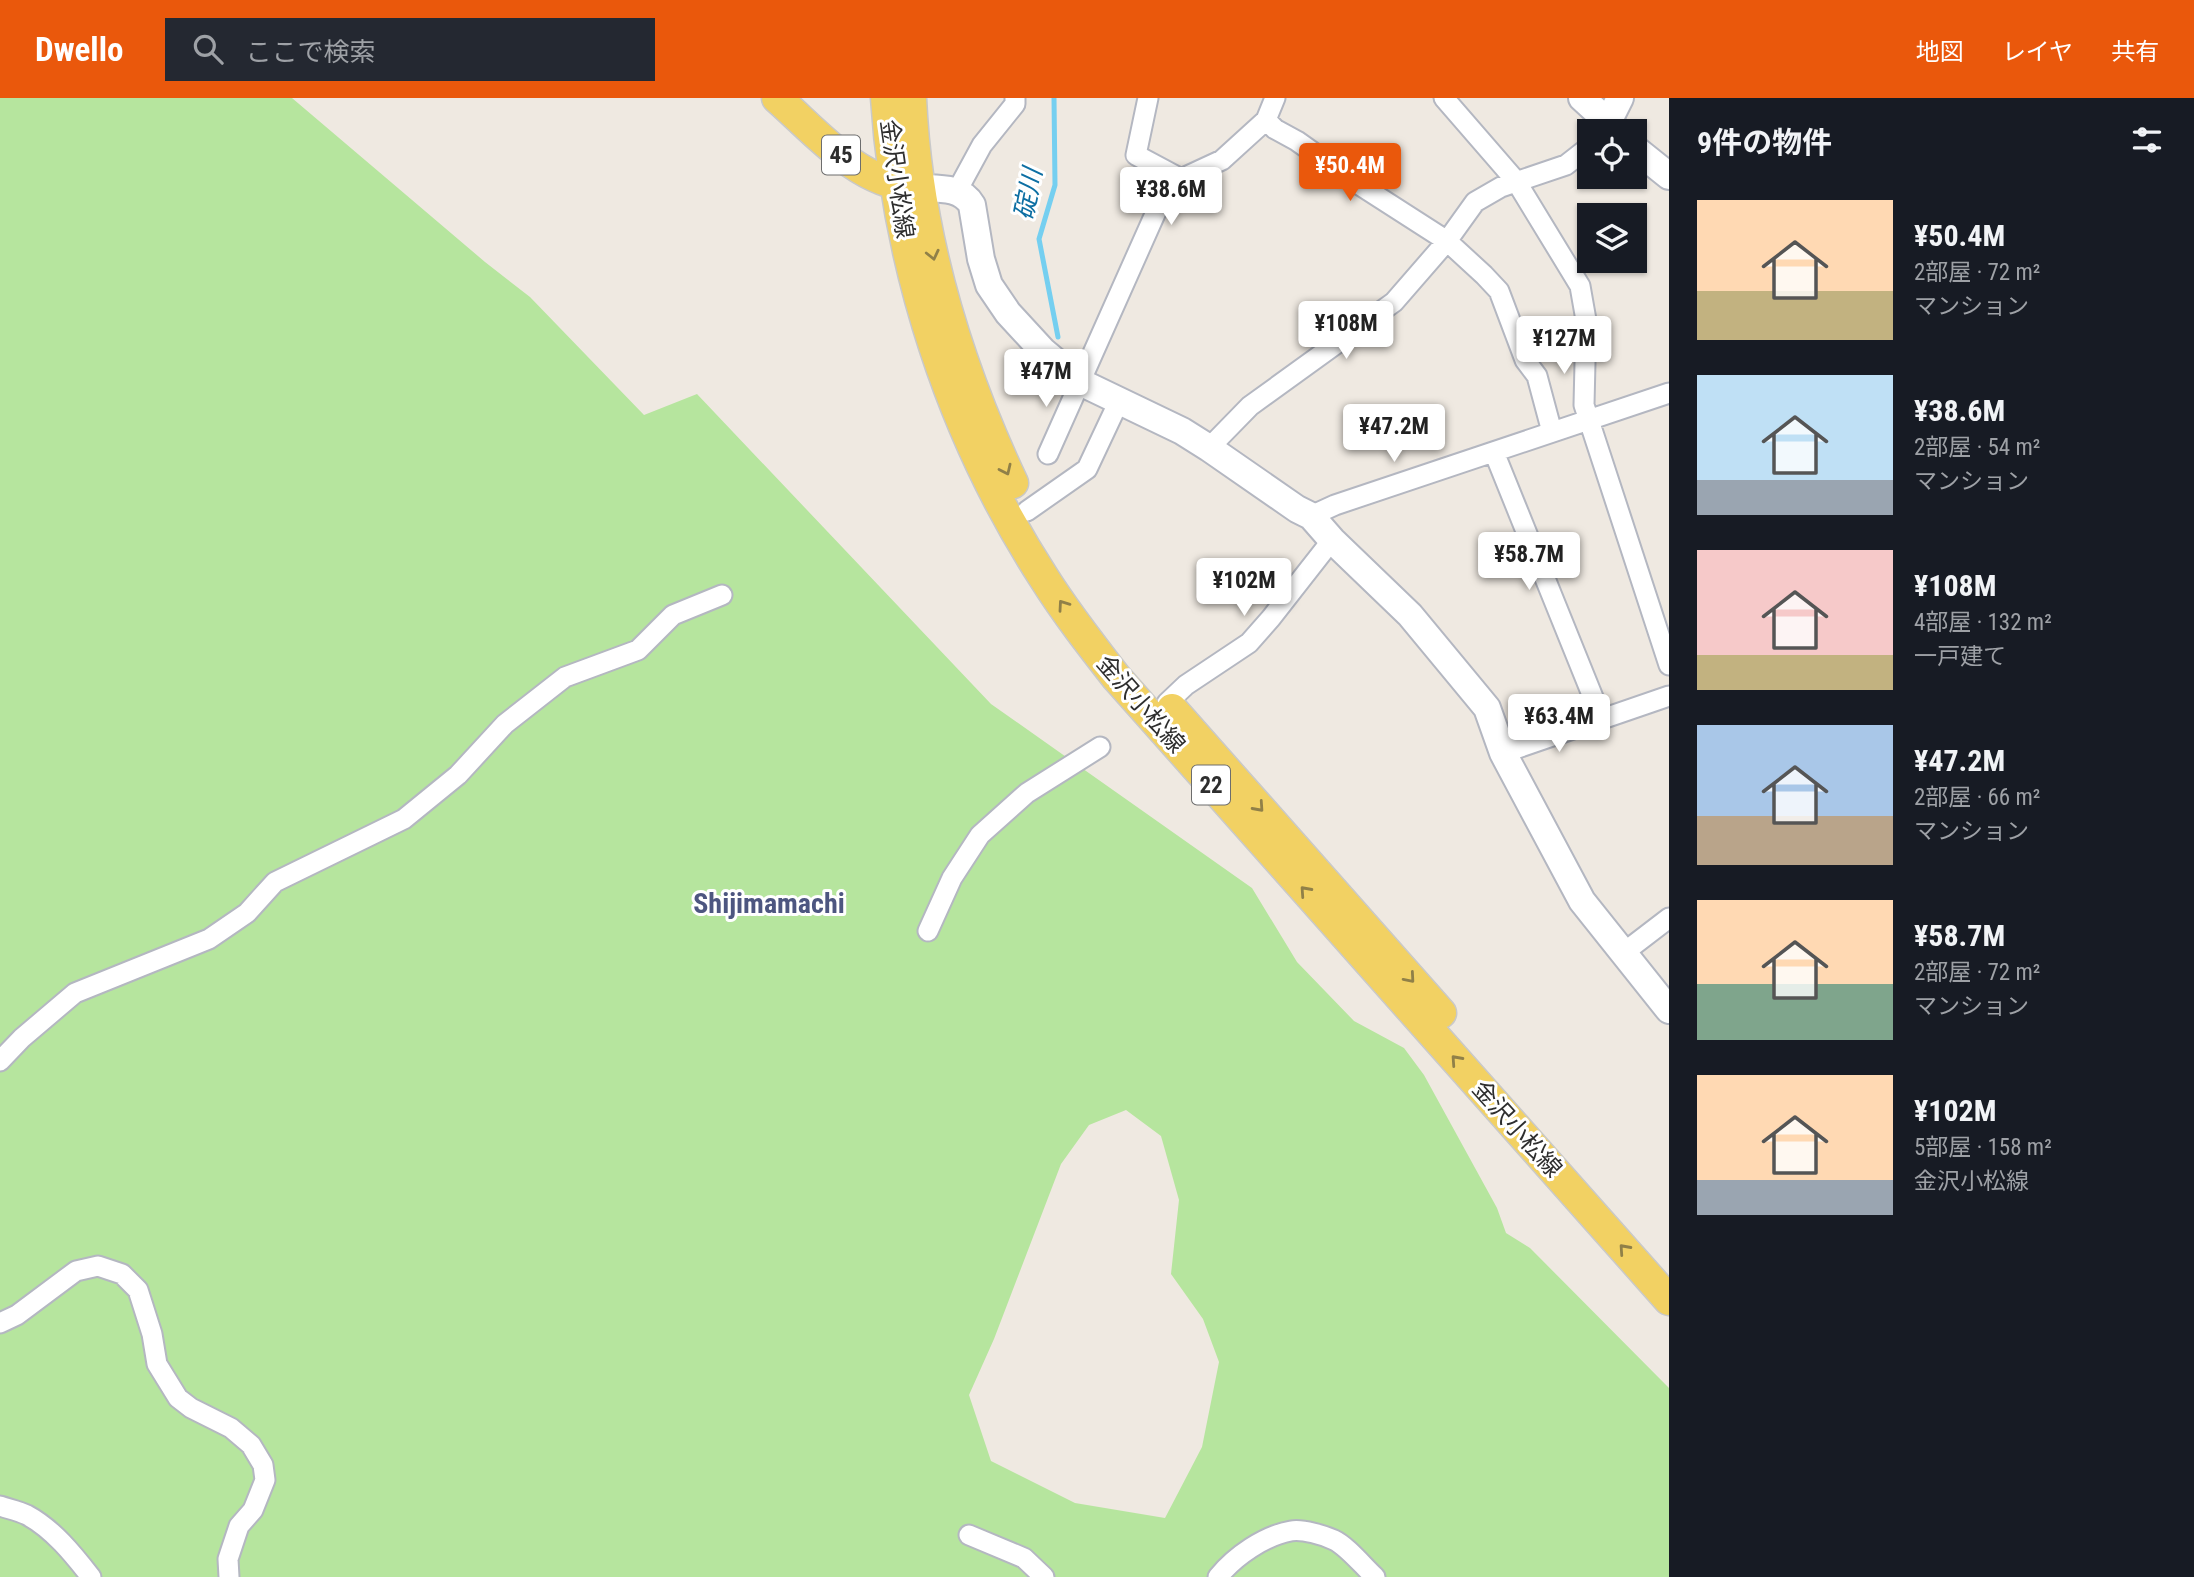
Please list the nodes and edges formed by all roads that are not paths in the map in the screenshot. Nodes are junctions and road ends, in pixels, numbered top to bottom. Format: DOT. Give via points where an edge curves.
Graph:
graph roads {
  1 [pos="777,98"];
  2 [pos="886,98"];
  3 [pos="911,98"];
  4 [pos="1015,98"];
  5 [pos="1149,98"];
  6 [pos="1255,98"];
  7 [pos="1444,98"];
  8 [pos="1582,98"];
  9 [pos="1620,98"];
  10 [pos="1270,110"];
  11 [pos="1601,119"];
  12 [pos="1612,119"];
  13 [pos="1577,156"];
  14 [pos="1647,158"];
  15 [pos="1669,176"];
  16 [pos="1181,179"];
  17 [pos="1516,181"];
  18 [pos="906,187"];
  19 [pos="957,191"];
  20 [pos="1447,241"];
  21 [pos="1080,382"];
  22 [pos="1669,393"];
  23 [pos="1119,401"];
  24 [pos="1588,421"];
  25 [pos="1552,432"];
  26 [pos="1209,448"];
  27 [pos="1493,452"];
  28 [pos="1048,454"];
  29 [pos="1027,511"];
  30 [pos="1311,516"];
  31 [pos="1332,540"];
  32 [pos="722,595"];
  33 [pos="1669,665"];
  34 [pos="1669,696"];
  35 [pos="1167,703"];
  36 [pos="1601,718"];
  37 [pos="1100,747"];
  38 [pos="1503,753"];
  39 [pos="1669,918"];
  40 [pos="928,931"];
  41 [pos="1622,954"];
  42 [pos="1669,1010"];
  43 [pos="0,1061"];
  44 [pos="1669,1269"];
  45 [pos="1669,1300"];
  46 [pos="0,1323"];
  47 [pos="0,1506"];
  48 [pos="970,1535"];
  49 [pos="91,1577"];
  50 [pos="229,1577"];
  51 [pos="1044,1577"];
  52 [pos="1218,1577"];
  53 [pos="1375,1577"];
  1 -- 18 [label="main road, 45" via="865,174"];
  2 -- 18 [label="main road, 金沢小松線 / 22"];
  3 -- 18 [label="main road, 金沢小松線 / 22"];
  4 -- 19 [label="street"];
  5 -- 16 [label="street" via="1136,155"];
  6 -- 10 [label="street"];
  7 -- 17 [label="street"];
  8 -- 11 [label="street"];
  9 -- 12 [label="street"];
  10 -- 16 [label="street" via="1222,160"];
  10 -- 20 [label="street" via="1275,129"];
  13 -- 17 [label="street" via="1566,165"];
  14 -- 15 [label="street"];
  16 -- 21 [label="street" via="1168,185"];
  17 -- 20 [label="street" via="1475,202"];
  17 -- 24 [label="street" via="1580,286 1586,320 1584,404"];
  18 -- 19 [label="street"];
  18 -- 29 [label="main road, 金沢小松線 / 22, one-way" via="975,397"];
  45 -- 18 [label="main road, 金沢小松線 / 22, one-way" via="1116,677 1044,578 975,452 936,351 917,292"];
  19 -- 21 [label="street" via="972,205 984,272 996,298 1042,351"];
  20 -- 25 [label="street" via="1499,291 1525,360 1537,376"];
  20 -- 26 [label="street" via="1394,302 1250,406"];
  21 -- 23 [label="street"];
  21 -- 28 [label="street"];
  22 -- 24 [label="street"];
  23 -- 26 [label="street"];
  23 -- 29 [label="street" via="1087,469"];
  24 -- 25 [label="street"];
  24 -- 33 [label="street"];
  25 -- 27 [label="street"];
  26 -- 30 [label="street"];
  27 -- 30 [label="street"];
  27 -- 36 [label="street"];
  29 -- 35 [label="main road, 金沢小松線 / 22" via="1096,618"];
  30 -- 31 [label="street"];
  31 -- 35 [label="street" via="1249,643"];
  31 -- 38 [label="street" via="1410,615 1487,708"];
  32 -- 43 [label="street" via="673,615 638,650 565,677 505,723 458,775 404,819 275,882 247,914 209,939 75,993"];
  34 -- 36 [label="street"];
  35 -- 44 [label="main road, 金沢小松線 / 22, one-way"];
  36 -- 38 [label="street"];
  37 -- 40 [label="street" via="1027,793 980,835 952,878"];
  38 -- 41 [label="street" via="1581,901"];
  39 -- 41 [label="street"];
  41 -- 42 [label="street"];
  46 -- 50 [label="street" via="76,1271 98,1266 122,1273 138,1290 157,1364 178,1398 230,1428 251,1445 263,1465 265,1480 253,1510 239,1526 228,1559"];
  47 -- 49 [label="street" via="26,1514 49,1531"];
  48 -- 51 [label="street" via="1024,1558"];
  52 -- 53 [label="street" via="1257,1543 1301,1530 1336,1541"];
}
